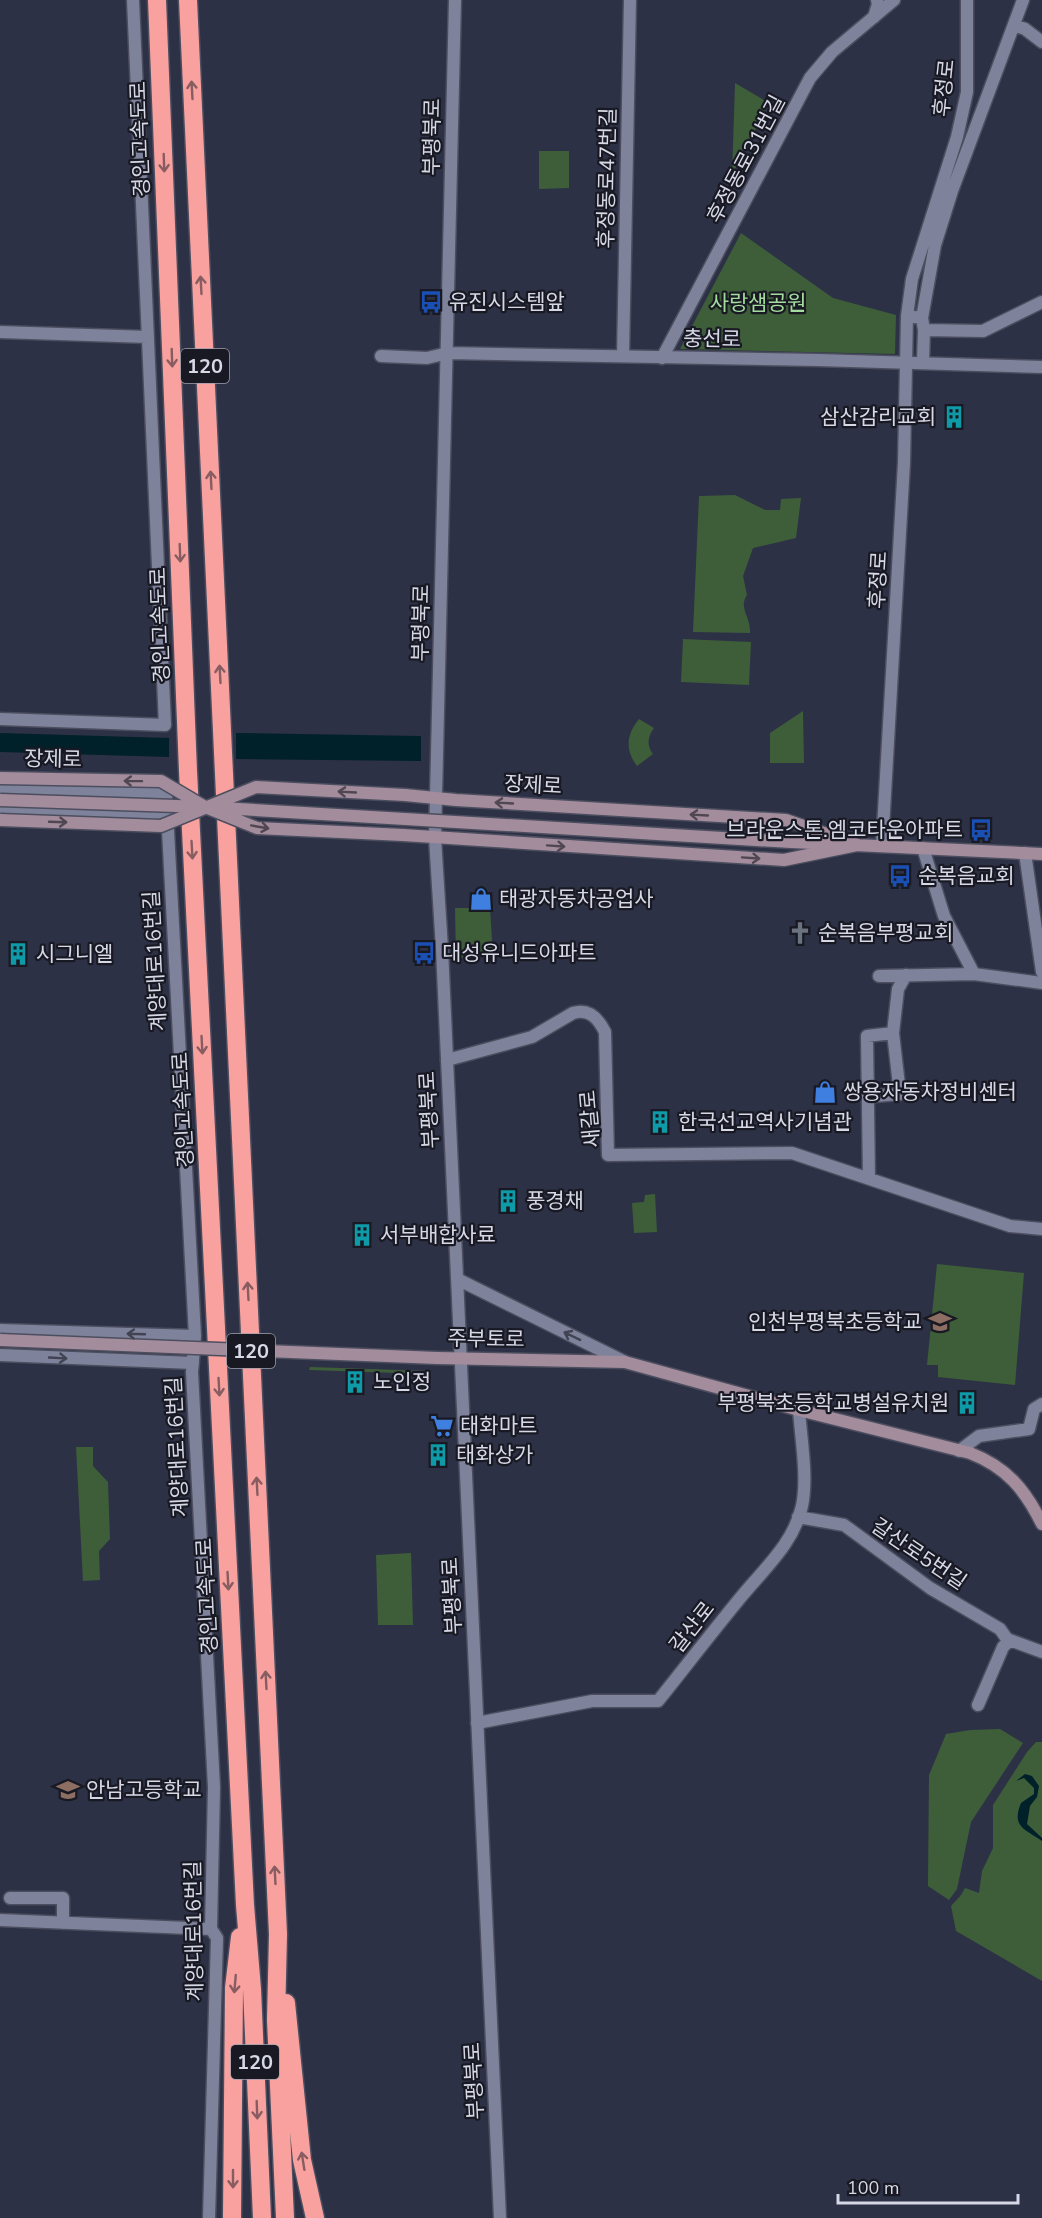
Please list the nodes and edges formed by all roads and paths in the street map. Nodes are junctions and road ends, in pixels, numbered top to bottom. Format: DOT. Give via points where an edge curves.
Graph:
graph roads {
  1 [pos="133,0"];
  2 [pos="157,0"];
  3 [pos="188,0"];
  4 [pos="455,0"];
  5 [pos="630,0"];
  6 [pos="877,0"];
  7 [pos="894,0"];
  8 [pos="967,0"];
  9 [pos="1023,0"];
  10 [pos="874,17"];
  11 [pos="1014,25"];
  12 [pos="1042,42"];
  13 [pos="1042,302"];
  14 [pos="907,316"];
  15 [pos="923,324"];
  16 [pos="0,332"];
  17 [pos="148,337"];
  18 [pos="448,353"];
  19 [pos="381,356"];
  20 [pos="623,356"];
  21 [pos="662,358"];
  22 [pos="905,362"];
  23 [pos="923,362"];
  24 [pos="1042,367"];
  25 [pos="0,719"];
  26 [pos="0,778"];
  27 [pos="0,789"];
  28 [pos="435,798"];
  29 [pos="0,800"];
  30 [pos="205,807"];
  31 [pos="0,809"];
  32 [pos="167,816"];
  33 [pos="0,820"];
  34 [pos="435,838"];
  35 [pos="858,845"];
  36 [pos="882,846"];
  37 [pos="923,848"];
  38 [pos="1025,853"];
  39 [pos="1042,854"];
  40 [pos="1042,972"];
  41 [pos="974,974"];
  42 [pos="906,975"];
  43 [pos="879,976"];
  44 [pos="1042,983"];
  45 [pos="893,1033"];
  46 [pos="447,1060"];
  47 [pos="875,1096"];
  48 [pos="869,1179"];
  49 [pos="1042,1229"];
  50 [pos="457,1279"];
  51 [pos="0,1330"];
  52 [pos="168,1335"];
  53 [pos="195,1336"];
  54 [pos="0,1340"];
  55 [pos="0,1355"];
  56 [pos="460,1359"];
  57 [pos="168,1362"];
  58 [pos="625,1362"];
  59 [pos="193,1363"];
  60 [pos="1042,1404"];
  61 [pos="799,1410"];
  62 [pos="959,1451"];
  63 [pos="798,1517"];
  64 [pos="1042,1524"];
  65 [pos="1010,1640"];
  66 [pos="1042,1652"];
  67 [pos="978,1705"];
  68 [pos="477,1723"];
  69 [pos="10,1898"];
  70 [pos="244,1905"];
  71 [pos="0,1920"];
  72 [pos="63,1923"];
  73 [pos="212,1929"];
  74 [pos="278,1934"];
  75 [pos="209,2218"];
  76 [pos="232,2218"];
  77 [pos="262,2218"];
  78 [pos="285,2218"];
  79 [pos="315,2218"];
  80 [pos="500,2218"];
  1 -- 17 [label="street"];
  2 -- 70 [label="highway, 경인고속도로 / 120, one-way" via="188,771"];
  74 -- 3 [label="highway, 120, one-way"];
  4 -- 18 [label="street, 부평북로"];
  5 -- 20 [label="street, 후정동로47번길"];
  6 -- 10 [label="street"];
  7 -- 10 [label="street, 후정동로31번길"];
  8 -- 14 [label="street, 후정로" via="967,92 957,137 912,279"];
  9 -- 11 [label="street"];
  10 -- 21 [label="street, 후정동로31번길" via="832,52 810,78"];
  11 -- 12 [label="street"];
  11 -- 15 [label="street" via="935,245"];
  13 -- 15 [label="street" via="983,331"];
  14 -- 15 [label="street"];
  14 -- 22 [label="street, 후정로"];
  15 -- 23 [label="street"];
  16 -- 17 [label="street"];
  17 -- 25 [label="street" via="165,725"];
  18 -- 19 [label="street, 충선로" via="427,358"];
  18 -- 20 [label="street, 충선로"];
  18 -- 28 [label="street, 부평북로"];
  20 -- 21 [label="street, 충선로"];
  21 -- 22 [label="street, 충선로"];
  22 -- 23 [label="street, 충선로"];
  22 -- 36 [label="street, 후정로" via="904,463"];
  23 -- 24 [label="street, 충선로"];
  30 -- 26 [label="main road, 장제로, one-way, bridge" via="161,781"];
  27 -- 32 [label="street, 계양대로16번길" via="166,793"];
  28 -- 30 [label="main road, 장제로, one-way, bridge" via="256,787"];
  28 -- 34 [label="street, 부평북로"];
  35 -- 28 [label="main road, 장제로, one-way" via="786,820"];
  29 -- 30 [label="main road, 장제로, bridge"];
  33 -- 30 [label="main road, 장제로, one-way, bridge" via="161,826"];
  30 -- 34 [label="main road, 장제로, one-way, bridge" via="257,828"];
  30 -- 35 [label="main road, 장제로, bridge"];
  31 -- 32 [label="street"];
  32 -- 53 [label="street, 계양대로16번길"];
  34 -- 35 [label="main road, 장제로, one-way" via="784,860"];
  34 -- 46 [label="street, 부평북로"];
  35 -- 36 [label="main road, 장제로"];
  36 -- 37 [label="main road, 장제로"];
  37 -- 38 [label="main road, 장제로"];
  37 -- 41 [label="street" via="944,916"];
  38 -- 39 [label="main road, 장제로"];
  38 -- 40 [label="street"];
  41 -- 42 [label="street"];
  41 -- 44 [label="street"];
  42 -- 43 [label="street"];
  42 -- 45 [label="street" via="898,989"];
  45 -- 47 [label="street" via="900,1094"];
  45 -- 48 [label="street" via="867,1036"];
  46 -- 48 [label="street, 새갈로" via="532,1037 573,1013 590,1013 599,1020 604,1032 608,1155 792,1153"];
  46 -- 50 [label="street, 부평북로"];
  48 -- 49 [label="street, 새갈로" via="1010,1226"];
  50 -- 56 [label="street, 부평북로"];
  58 -- 50 [label="street, one-way"];
  52 -- 51 [label="street, one-way"];
  52 -- 53 [label="street"];
  52 -- 57 [label="street" via="179,1348"];
  53 -- 59 [label="street, 계양대로16번길"];
  54 -- 56 [label="main road, 주부토로, bridge"];
  55 -- 57 [label="street, one-way"];
  56 -- 58 [label="main road, 주부토로"];
  56 -- 68 [label="street, 부평북로"];
  57 -- 59 [label="street"];
  58 -- 61 [label="main road, 주부토로"];
  59 -- 73 [label="street, 계양대로16번길" via="214,1787"];
  60 -- 62 [label="street" via="1034,1409 1029,1429 979,1436"];
  61 -- 62 [label="main road, 주부토로"];
  61 -- 63 [label="street, 갈산로" via="804,1490"];
  62 -- 64 [label="main road, 주부토로" via="1003,1469"];
  63 -- 65 [label="street, 갈산로5번길" via="844,1525 930,1588 1000,1629"];
  63 -- 68 [label="street, 갈산로" via="777,1557 658,1701 592,1701"];
  65 -- 66 [label="street, 갈산로5번길"];
  65 -- 67 [label="street"];
  68 -- 80 [label="street, 부평북로"];
  69 -- 72 [label="street" via="63,1898"];
  70 -- 76 [label="highway, one-way" via="234,1988"];
  70 -- 77 [label="highway, 경인고속도로 / 120, one-way" via="252,1989"];
  71 -- 72 [label="street"];
  72 -- 73 [label="street"];
  73 -- 75 [label="street, 계양대로16번길" via="217,1938"];
  74 -- 78 [label="highway, 120" via="276,2020"];
  79 -- 74 [label="highway, one-way" via="302,2160"];
}
